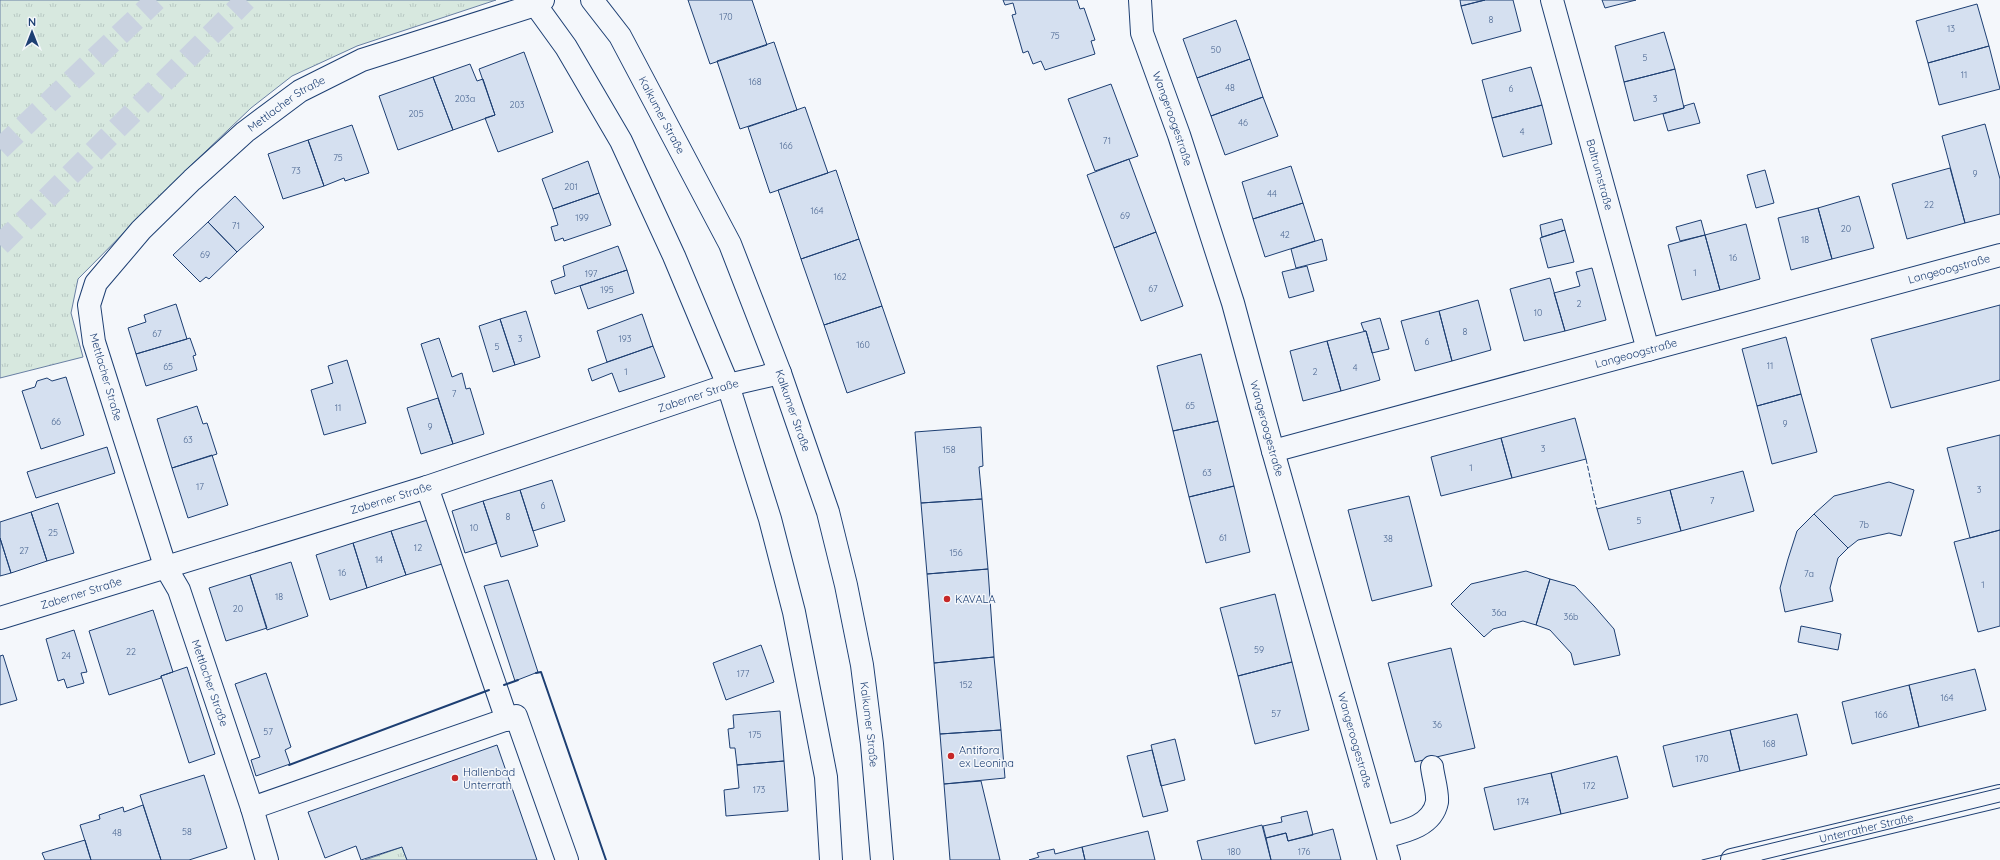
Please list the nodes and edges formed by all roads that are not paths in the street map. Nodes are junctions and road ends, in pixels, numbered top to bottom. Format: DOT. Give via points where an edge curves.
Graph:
graph roads {
  1 [pos="592,0"];
  2 [pos="1140,0"];
  3 [pos="1552,0"];
  4 [pos="537,2"];
  5 [pos="2000,255"];
  6 [pos="1648,350"];
  7 [pos="780,373"];
  8 [pos="728,386"];
  9 [pos="1273,451"];
  10 [pos="427,487"];
  11 [pos="165,566"];
  12 [pos="0,618"];
  13 [pos="507,720"];
  14 [pos="1432,767"];
  15 [pos="2000,796"];
  16 [pos="252,808"];
  17 [pos="1383,837"];
  18 [pos="267,860"];
  19 [pos="567,860"];
  20 [pos="831,860"];
  21 [pos="882,860"];
  22 [pos="1389,860"];
  23 [pos="1732,860"];
  1 -- 7 [label="street, Kalkumer Straße" via="620,36 730,244"];
  2 -- 9 [label="street, Wangeroogestraße" via="1142,33 1214,238"];
  3 -- 6 [label="street, Baltrumstraße"];
  4 -- 8 [label="street" via="621,141 674,256"];
  4 -- 11 [label="street, Mettlacher Straße" via="362,60 300,91 245,132 192,180 141,230 96,283 89,305 94,342"];
  5 -- 6 [label="street, Langeoogstraße"];
  6 -- 9 [label="street, Langeoogstraße"];
  7 -- 8 [label="street, Zaberner Straße"];
  7 -- 21 [label="street, Kalkumer Straße" via="828,512 846,585 862,665"];
  8 -- 10 [label="street, Zaberner Straße"];
  8 -- 20 [label="street" via="770,519 794,612 826,777"];
  9 -- 17 [label="street, Wangeroogestraße"];
  10 -- 11 [label="street, Zaberner Straße"];
  10 -- 13 [label="street"];
  11 -- 12 [label="street, Zaberner Straße"];
  11 -- 16 [label="street, Mettlacher Straße" via="179,590"];
  13 -- 16 [label="street"];
  13 -- 19 [label="street" via="516,716"];
  14 -- 17 [label="street" via="1437,801 1430,816 1415,828"];
  15 -- 23 [label="street, Unterrather Straße"];
  16 -- 18 [label="street, Mettlacher Straße"];
  17 -- 22 [label="street, Wangeroogestraße"];
}
